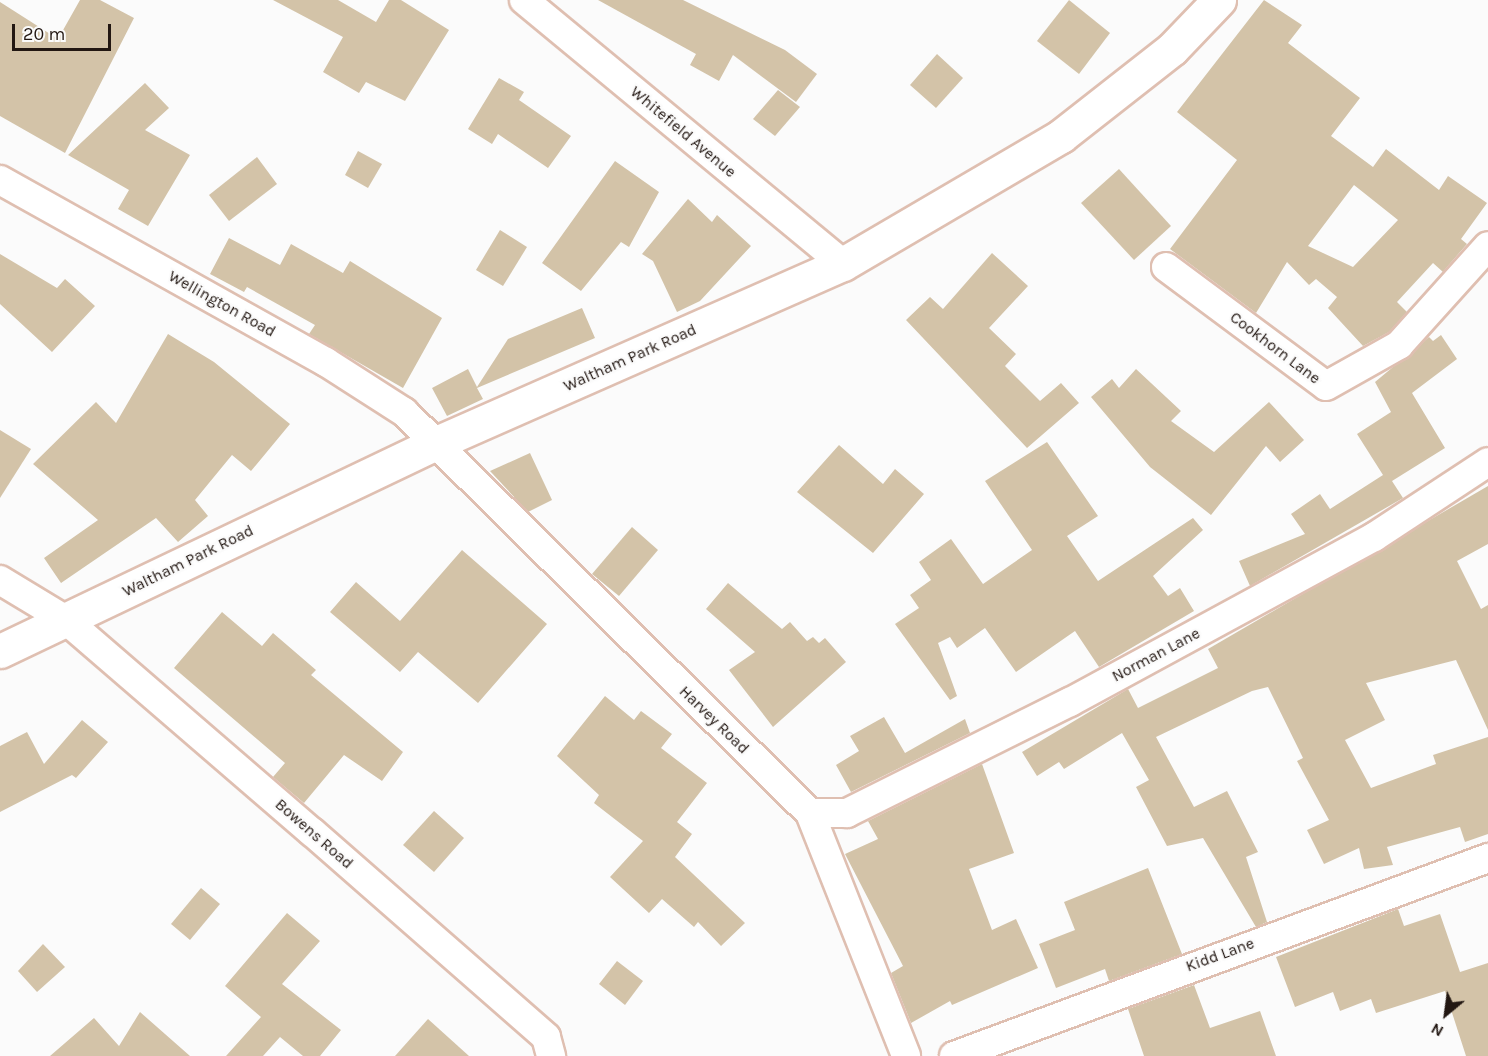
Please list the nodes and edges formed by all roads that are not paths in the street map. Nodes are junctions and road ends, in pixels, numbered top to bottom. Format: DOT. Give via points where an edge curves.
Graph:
graph roads {
  1 [pos="524,0"];
  2 [pos="1219,0"];
  3 [pos="0,180"];
  4 [pos="1488,246"];
  5 [pos="843,264"];
  6 [pos="1166,267"];
  7 [pos="432,445"];
  8 [pos="1488,462"];
  9 [pos="0,580"];
  10 [pos="66,620"];
  11 [pos="0,651"];
  12 [pos="810,813"];
  13 [pos="1488,858"];
  14 [pos="551,1056"];
  15 [pos="906,1056"];
  16 [pos="954,1056"];
  1 -- 5 [label="street, Whitefield Avenue"];
  2 -- 5 [label="main road, Waltham Park Road" via="1172,49 1060,136"];
  3 -- 7 [label="street, Wellington Road" via="326,362 404,412"];
  4 -- 6 [label="street, Cookhorn Lane" via="1399,345 1326,386"];
  5 -- 7 [label="main road, Waltham Park Road"];
  7 -- 10 [label="main road, Waltham Park Road"];
  7 -- 12 [label="street, Harvey Road"];
  8 -- 12 [label="street, Norman Lane" via="1374,537 1070,702 847,813"];
  9 -- 10 [label="street, Bowens Road"];
  10 -- 11 [label="main road, Waltham Park Road"];
  10 -- 14 [label="street, Bowens Road" via="546,1037"];
  12 -- 15 [label="street, Harvey Road"];
  13 -- 16 [label="street, Kidd Lane"];
}
